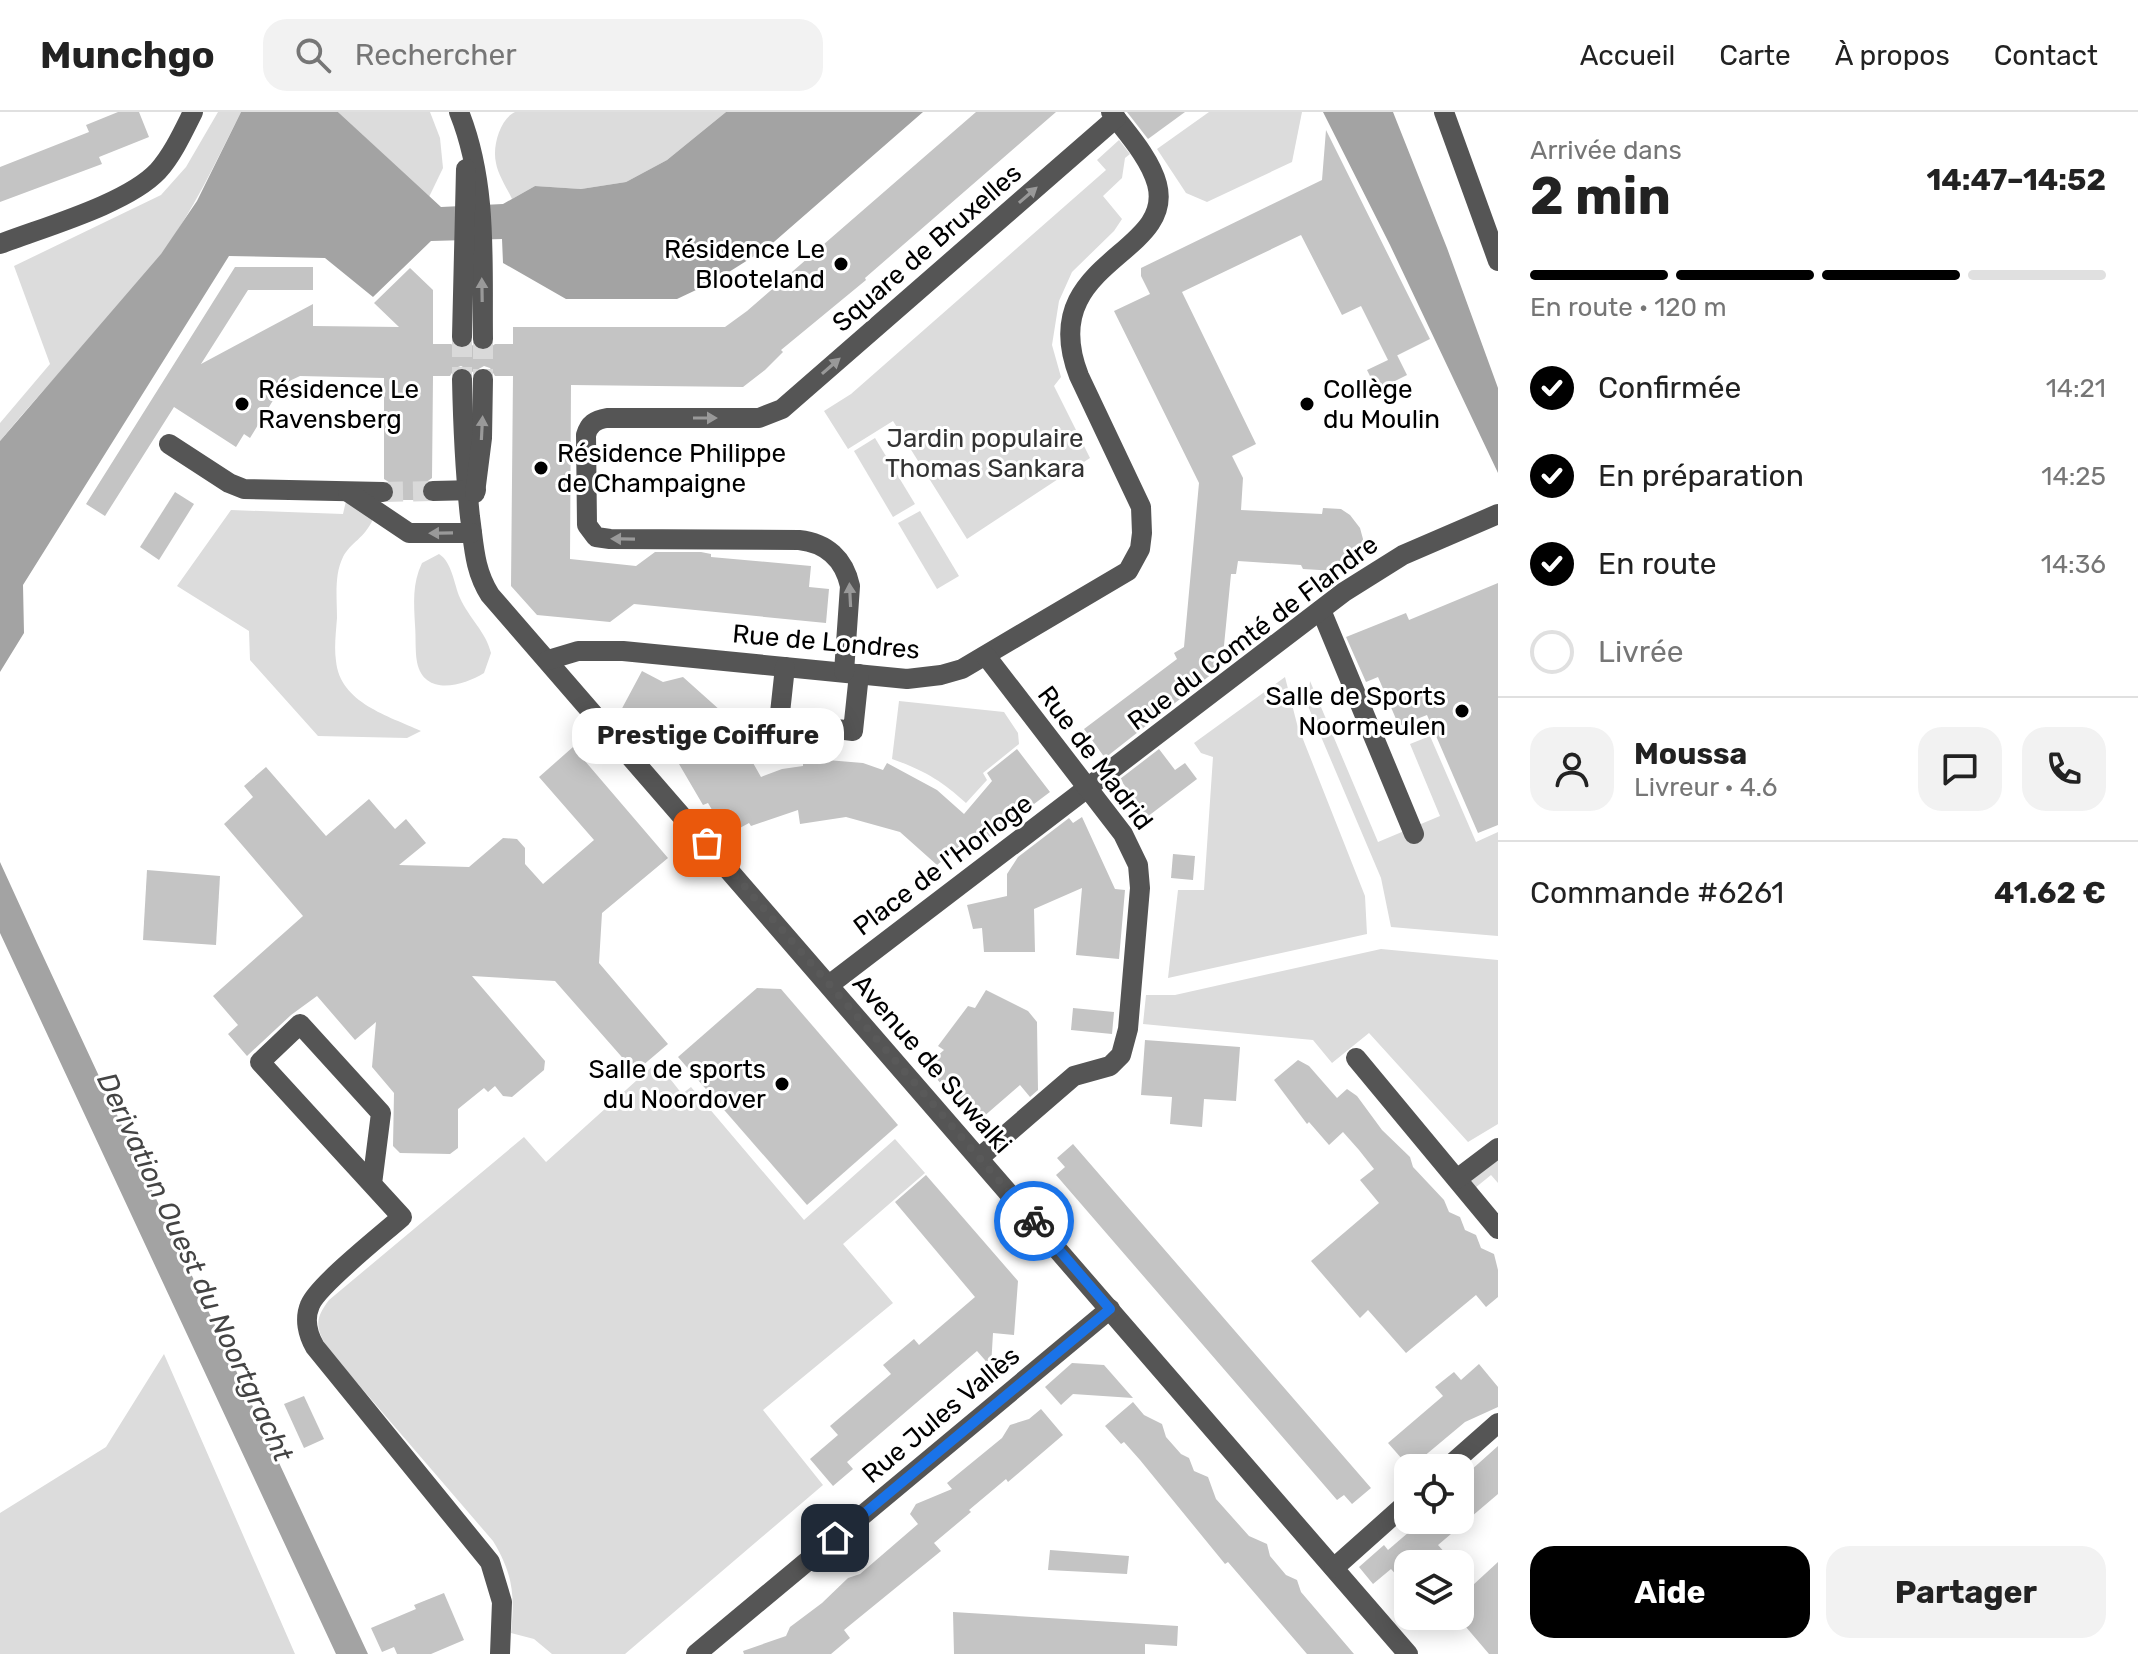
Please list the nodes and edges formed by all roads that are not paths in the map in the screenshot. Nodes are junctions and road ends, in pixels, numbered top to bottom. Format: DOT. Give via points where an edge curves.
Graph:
graph roads {
  1 [pos="193,112"];
  2 [pos="1444,112"];
  3 [pos="1114,115"];
  4 [pos="461,118"];
  5 [pos="0,244"];
  6 [pos="473,245"];
  7 [pos="1498,261"];
  8 [pos="462,337"];
  9 [pos="483,339"];
  10 [pos="462,379"];
  11 [pos="483,379"];
  12 [pos="169,444"];
  13 [pos="433,491"];
  14 [pos="472,491"];
  15 [pos="348,492"];
  16 [pos="383,492"];
  17 [pos="1498,514"];
  18 [pos="472,533"];
  19 [pos="1321,610"];
  20 [pos="986,656"];
  21 [pos="548,660"];
  22 [pos="785,667"];
  23 [pos="852,673"];
  24 [pos="1089,788"];
  25 [pos="1414,834"];
  26 [pos="829,985"];
  27 [pos="1356,1058"];
  28 [pos="1498,1148"];
  29 [pos="979,1158"];
  30 [pos="1457,1179"];
  31 [pos="372,1184"];
  32 [pos="1498,1229"];
  33 [pos="1110,1309"];
  34 [pos="1498,1423"];
  35 [pos="1463,1454"];
  36 [pos="1394,1514"];
  37 [pos="1334,1568"];
  38 [pos="500,1654"];
  39 [pos="696,1654"];
  40 [pos="1408,1654"];
  1 -- 5 [label="street" via="164,164 141,186"];
  2 -- 7 [label="street"];
  3 -- 20 [label="street, Rue de Londres" via="1157,183 1157,213 1083,289 1069,329 1079,376 1141,507 1137,558 1122,576"];
  23 -- 3 [label="street, Square de Bruxelles, one-way" via="850,586 842,563 827,548 792,539 600,539 592,534 587,525 589,427 613,417 759,418 782,409"];
  4 -- 6 [label="street" via="475,162"];
  6 -- 8 [label="street"];
  9 -- 6 [label="street, one-way"];
  10 -- 14 [label="street, Avenue de Suwalki"];
  14 -- 11 [label="street, Avenue de Suwalki, one-way" via="482,438"];
  12 -- 15 [label="street" via="244,489"];
  13 -- 14 [label="street"];
  14 -- 18 [label="street, Avenue de Suwalki"];
  15 -- 16 [label="street"];
  18 -- 15 [label="street, one-way" via="409,533"];
  17 -- 19 [label="street, Rue du Comté de Flandre" via="1390,562"];
  18 -- 21 [label="street, Avenue de Suwalki" via="484,585"];
  19 -- 24 [label="street, Rue du Comté de Flandre"];
  19 -- 25 [label="street"];
  20 -- 23 [label="street, Rue de Londres" via="930,677"];
  20 -- 24 [label="street, Rue de Madrid"];
  21 -- 22 [label="street, Rue de Londres" via="593,650"];
  21 -- 26 [label="street, Avenue de Suwalki"];
  22 -- 23 [label="street, Rue de Londres"];
  22 -- 23 [label="street" via="779,722 853,731"];
  24 -- 26 [label="street, Place de l'Horloge"];
  24 -- 29 [label="street, Rue de Madrid" via="1128,843 1139,872 1127,1039 1114,1063 1074,1076"];
  26 -- 29 [label="street, Avenue de Suwalki"];
  27 -- 30 [label="street"];
  28 -- 30 [label="street"];
  29 -- 33 [label="street, Avenue de Suwalki"];
  30 -- 32 [label="street"];
  31 -- 31 [label="street" via="260,1062 300,1024 381,1113"];
  31 -- 38 [label="street" via="402,1217 319,1290 308,1312 309,1336 490,1562 502,1602"];
  33 -- 37 [label="street, Avenue de Suwalki"];
  33 -- 39 [label="street, Rue Jules Vallès"];
  34 -- 35 [label="street"];
  36 -- 37 [label="street"];
  37 -- 40 [label="street, Avenue de Suwalki"];
}
